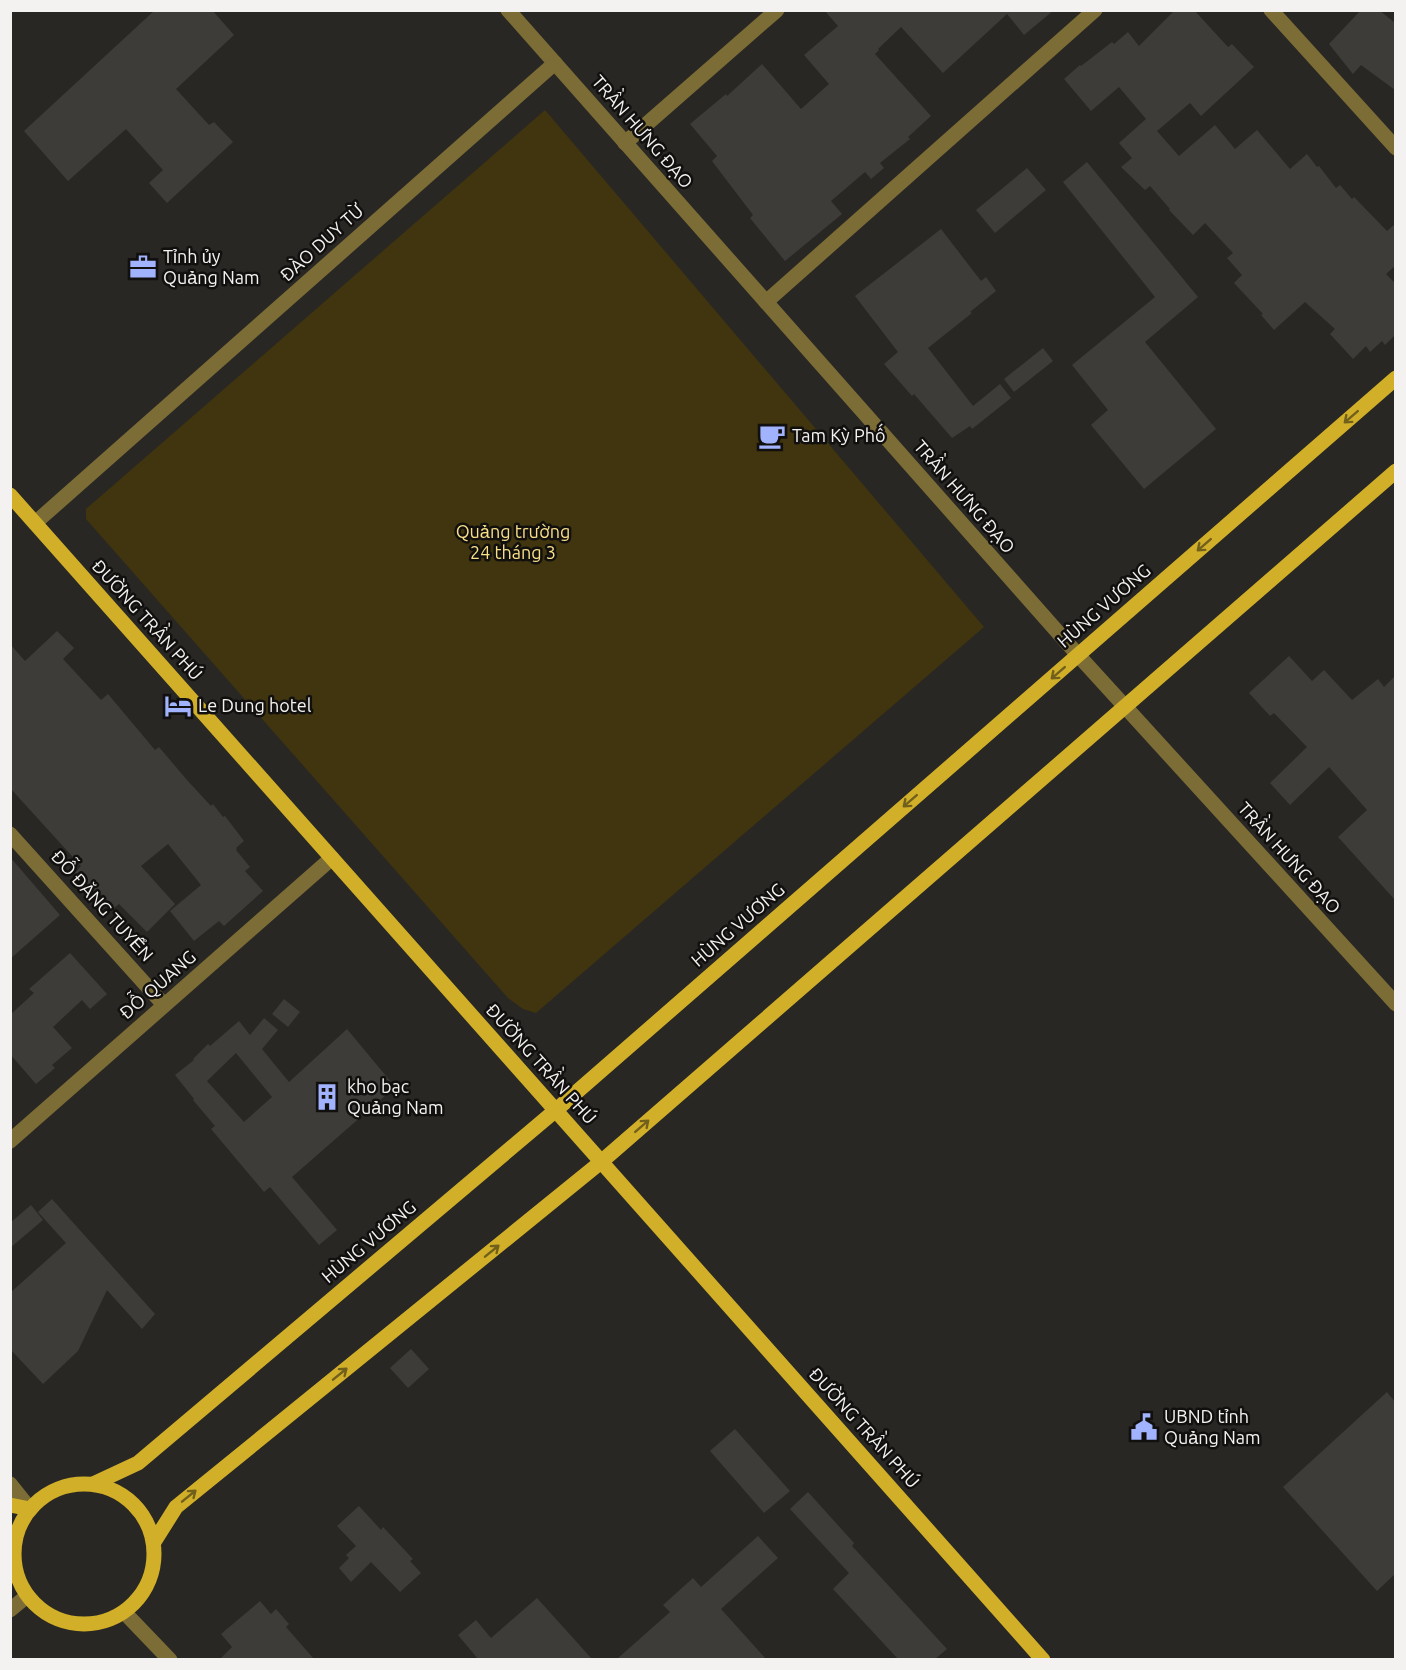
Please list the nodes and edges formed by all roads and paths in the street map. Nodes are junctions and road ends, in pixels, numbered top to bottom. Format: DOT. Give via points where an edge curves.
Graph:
graph roads {
  1 [pos="508,10"];
  2 [pos="777,10"];
  3 [pos="1095,10"];
  4 [pos="1272,10"];
  5 [pos="555,63"];
  6 [pos="625,143"];
  7 [pos="1395,148"];
  8 [pos="766,302"];
  9 [pos="1395,378"];
  10 [pos="1395,471"];
  11 [pos="10,495"];
  12 [pos="35,523"];
  13 [pos="1078,655"];
  14 [pos="1125,707"];
  15 [pos="10,834"];
  16 [pos="332,858"];
  17 [pos="1395,1004"];
  18 [pos="165,1005"];
  19 [pos="556,1110"];
  20 [pos="13,1134"];
  21 [pos="601,1162"];
  22 [pos="10,1484"];
  23 [pos="93,1484"];
  24 [pos="10,1505"];
  25 [pos="30,1509"];
  26 [pos="154,1542"];
  27 [pos="13,1567"];
  28 [pos="27,1596"];
  29 [pos="10,1610"];
  30 [pos="124,1612"];
  31 [pos="170,1659"];
  32 [pos="1043,1659"];
  1 -- 5 [label="street, TRẦN HƯNG ĐẠO"];
  2 -- 6 [label="street"];
  3 -- 8 [label="street"];
  4 -- 7 [label="street"];
  5 -- 6 [label="street, TRẦN HƯNG ĐẠO"];
  5 -- 12 [label="street, ĐÀO DUY TỪ"];
  6 -- 8 [label="street, TRẦN HƯNG ĐẠO"];
  8 -- 13 [label="street, TRẦN HƯNG ĐẠO"];
  9 -- 13 [label="main road, HÙNG VƯƠNG, one-way"];
  10 -- 14 [label="main road"];
  11 -- 12 [label="main road, ĐƯỜNG TRẦN PHÚ"];
  12 -- 16 [label="main road, ĐƯỜNG TRẦN PHÚ"];
  13 -- 14 [label="street, TRẦN HƯNG ĐẠO"];
  13 -- 19 [label="main road, HÙNG VƯƠNG, one-way"];
  14 -- 17 [label="street, TRẦN HƯNG ĐẠO"];
  21 -- 14 [label="main road, one-way"];
  15 -- 18 [label="street, ĐỖ ĐĂNG TUYỂN"];
  16 -- 18 [label="street, ĐỖ QUANG"];
  16 -- 19 [label="main road, ĐƯỜNG TRẦN PHÚ"];
  18 -- 20 [label="street, ĐỖ QUANG"];
  19 -- 21 [label="main road, ĐƯỜNG TRẦN PHÚ"];
  19 -- 23 [label="main road, HÙNG VƯƠNG" via="138,1463"];
  26 -- 21 [label="main road, one-way" via="176,1507"];
  21 -- 32 [label="main road, ĐƯỜNG TRẦN PHÚ"];
  22 -- 25 [label="street"];
  23 -- 25 [label="main road" via="58,1488"];
  23 -- 26 [label="main road" via="121,1494 142,1514"];
  24 -- 25 [label="main road"];
  25 -- 27 [label="main road" via="16,1536"];
  26 -- 30 [label="main road" via="150,1577 142,1593"];
  27 -- 28 [label="main road"];
  28 -- 29 [label="street"];
  28 -- 30 [label="main road" via="55,1619 90,1625"];
  30 -- 31 [label="street"];
}
